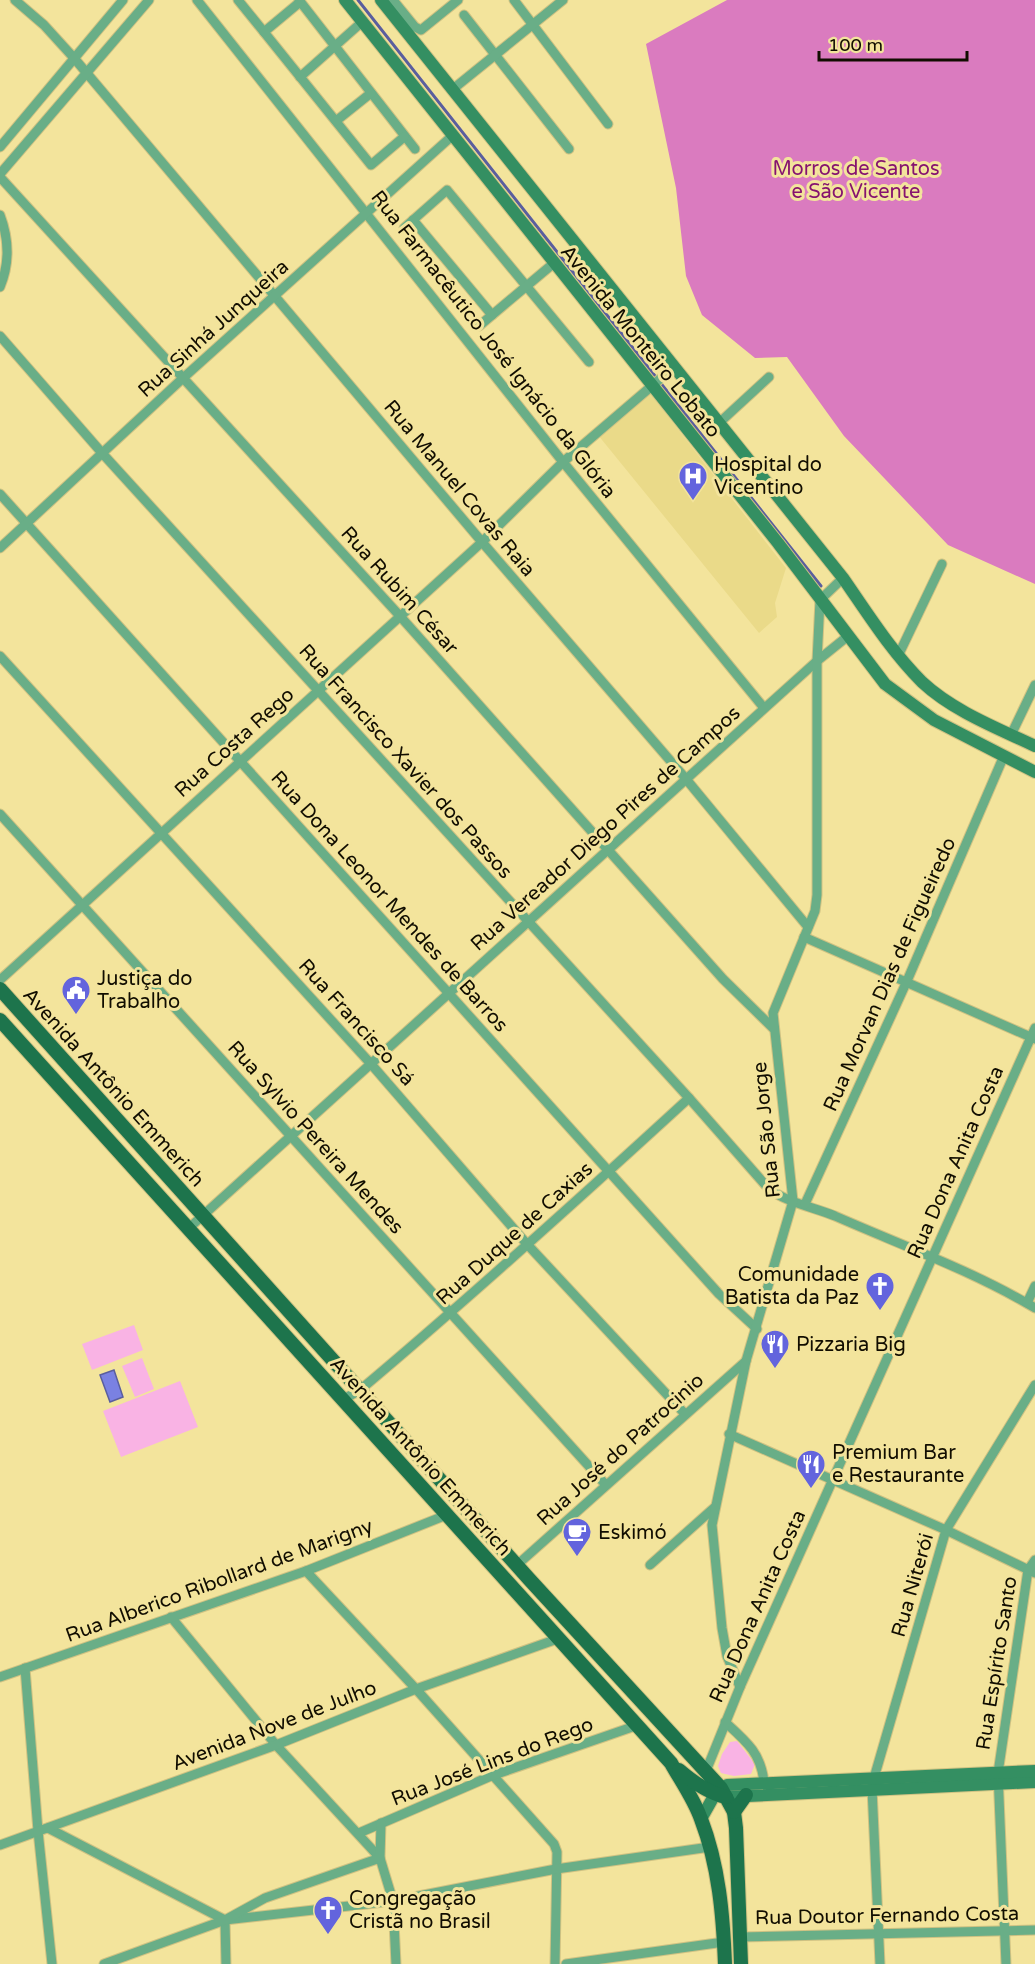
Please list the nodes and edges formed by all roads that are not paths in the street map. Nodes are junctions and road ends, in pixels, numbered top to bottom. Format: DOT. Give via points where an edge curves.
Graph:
graph roads {
  1 [pos="15,0"];
  2 [pos="123,0"];
  3 [pos="149,0"];
  4 [pos="197,0"];
  5 [pos="238,0"];
  6 [pos="345,0"];
  7 [pos="381,0"];
  8 [pos="393,0"];
  9 [pos="458,0"];
  10 [pos="514,0"];
  11 [pos="563,0"];
  12 [pos="299,1"];
  13 [pos="464,15"];
  14 [pos="363,22"];
  15 [pos="532,25"];
  16 [pos="264,32"];
  17 [pos="335,47"];
  18 [pos="495,55"];
  19 [pos="74,58"];
  20 [pos="86,72"];
  21 [pos="300,77"];
  22 [pos="453,89"];
  23 [pos="371,93"];
  24 [pos="336,121"];
  25 [pos="608,124"];
  26 [pos="452,136"];
  27 [pos="405,137"];
  28 [pos="0,147"];
  29 [pos="414,149"];
  30 [pos="569,149"];
  31 [pos="0,175"];
  32 [pos="367,213"];
  33 [pos="0,215"];
  34 [pos="413,220"];
  35 [pos="404,228"];
  36 [pos="554,263"];
  37 [pos="526,286"];
  38 [pos="0,287"];
  39 [pos="276,297"];
  40 [pos="492,315"];
  41 [pos="479,326"];
  42 [pos="0,336"];
  43 [pos="590,363"];
  44 [pos="672,369"];
  45 [pos="770,377"];
  46 [pos="182,379"];
  47 [pos="655,384"];
  48 [pos="719,423"];
  49 [pos="102,453"];
  50 [pos="563,462"];
  51 [pos="0,494"];
  52 [pos="27,524"];
  53 [pos="482,542"];
  54 [pos="0,548"];
  55 [pos="942,564"];
  56 [pos="842,580"];
  57 [pos="822,599"];
  58 [pos="399,615"];
  59 [pos="848,636"];
  60 [pos="0,656"];
  61 [pos="898,656"];
  62 [pos="817,661"];
  63 [pos="1035,685"];
  64 [pos="317,690"];
  65 [pos="764,708"];
  66 [pos="1011,735"];
  67 [pos="1035,746"];
  68 [pos="1003,758"];
  69 [pos="239,760"];
  70 [pos="1035,772"];
  71 [pos="686,779"];
  72 [pos="0,814"];
  73 [pos="162,833"];
  74 [pos="608,849"];
  75 [pos="82,904"];
  76 [pos="528,922"];
  77 [pos="808,927"];
  78 [pos="804,937"];
  79 [pos="0,980"];
  80 [pos="908,981"];
  81 [pos="0,989"];
  82 [pos="449,993"];
  83 [pos="0,1020"];
  84 [pos="774,1028"];
  85 [pos="1034,1035"];
  86 [pos="370,1064"];
  87 [pos="689,1098"];
  88 [pos="291,1136"];
  89 [pos="610,1170"];
  90 [pos="793,1201"];
  91 [pos="805,1204"];
  92 [pos="203,1215"];
  93 [pos="189,1228"];
  94 [pos="526,1243"];
  95 [pos="931,1258"];
  96 [pos="1035,1286"];
  97 [pos="1031,1305"];
  98 [pos="451,1314"];
  99 [pos="293,1316"];
  100 [pos="278,1329"];
  101 [pos="757,1329"];
  102 [pos="746,1361"];
  103 [pos="1035,1385"];
  104 [pos="360,1390"];
  105 [pos="344,1399"];
  106 [pos="686,1414"];
  107 [pos="729,1434"];
  108 [pos="832,1479"];
  109 [pos="605,1484"];
  110 [pos="715,1507"];
  111 [pos="449,1514"];
  112 [pos="946,1530"];
  113 [pos="1035,1560"];
  114 [pos="517,1565"];
  115 [pos="650,1565"];
  116 [pos="306,1571"];
  117 [pos="1031,1571"];
  118 [pos="171,1617"];
  119 [pos="560,1638"];
  120 [pos="25,1668"];
  121 [pos="0,1677"];
  122 [pos="740,1687"];
  123 [pos="416,1689"];
  124 [pos="725,1722"];
  125 [pos="638,1725"];
  126 [pos="276,1745"];
  127 [pos="671,1763"];
  128 [pos="706,1771"];
  129 [pos="1035,1771"];
  130 [pos="491,1776"];
  131 [pos="998,1778"];
  132 [pos="764,1782"];
  133 [pos="1035,1782"];
  134 [pos="873,1783"];
  135 [pos="697,1785"];
  136 [pos="745,1789"];
  137 [pos="721,1793"];
  138 [pos="734,1812"];
  139 [pos="701,1818"];
  140 [pos="381,1823"];
  141 [pos="48,1828"];
  142 [pos="38,1831"];
  143 [pos="359,1833"];
  144 [pos="0,1845"];
  145 [pos="710,1847"];
  146 [pos="380,1858"];
  147 [pos="556,1869"];
  148 [pos="393,1901"];
  149 [pos="225,1920"];
  150 [pos="1035,1930"];
  151 [pos="1004,1931"];
  152 [pos="879,1936"];
  153 [pos="741,1937"];
  154 [pos="724,1942"];
  155 [pos="52,1964"];
  156 [pos="104,1964"];
  157 [pos="226,1964"];
  158 [pos="396,1964"];
  159 [pos="555,1964"];
  160 [pos="566,1964"];
  161 [pos="725,1964"];
  162 [pos="741,1964"];
  163 [pos="880,1964"];
  164 [pos="1005,1964"];
  1 -- 19 [label="street, Rua Manuel Covas Raia"];
  2 -- 19 [label="street"];
  3 -- 20 [label="street"];
  4 -- 32 [label="street, Rua Farmacêutico José Ignácio da Glória"];
  5 -- 16 [label="street"];
  6 -- 14 [label="street, Avenida Monteiro Lobato"];
  7 -- 22 [label="street, Avenida Monteiro Lobato"];
  8 -- 9 [label="street" via="421,30"];
  10 -- 15 [label="street"];
  11 -- 15 [label="street"];
  12 -- 16 [label="street"];
  12 -- 17 [label="street"];
  13 -- 18 [label="street"];
  14 -- 17 [label="street"];
  14 -- 26 [label="street, Avenida Monteiro Lobato"];
  15 -- 18 [label="street"];
  15 -- 25 [label="street"];
  16 -- 21 [label="street"];
  17 -- 21 [label="street"];
  17 -- 23 [label="street"];
  18 -- 22 [label="street"];
  18 -- 30 [label="street"];
  19 -- 20 [label="street, Rua Manuel Covas Raia"];
  19 -- 28 [label="street"];
  20 -- 31 [label="street"];
  20 -- 39 [label="street, Rua Manuel Covas Raia"];
  21 -- 24 [label="street"];
  22 -- 44 [label="street, Avenida Monteiro Lobato"];
  23 -- 24 [label="street"];
  23 -- 27 [label="street"];
  24 -- 27 [label="street" via="371,165"];
  26 -- 32 [label="street, Rua Sinhá Junqueira"];
  26 -- 36 [label="street, Avenida Monteiro Lobato"];
  27 -- 29 [label="street"];
  31 -- 46 [label="street, Rua Rubim César"];
  32 -- 39 [label="street, Rua Sinhá Junqueira"];
  32 -- 50 [label="street, Rua Farmacêutico José Ignácio da Glória"];
  33 -- 38 [label="street" via="7,244"];
  34 -- 35 [label="street"];
  34 -- 37 [label="street" via="447,190"];
  34 -- 40 [label="street"];
  36 -- 37 [label="street"];
  36 -- 47 [label="street, Avenida Monteiro Lobato"];
  37 -- 40 [label="street"];
  37 -- 43 [label="street"];
  39 -- 46 [label="street, Rua Sinhá Junqueira"];
  39 -- 53 [label="street, Rua Manuel Covas Raia"];
  40 -- 41 [label="street"];
  42 -- 49 [label="street, Rua Francisco Xavier dos Passos"];
  44 -- 47 [label="street, Rua Costa Rego"];
  44 -- 48 [label="street, Avenida Monteiro Lobato"];
  45 -- 48 [label="street"];
  46 -- 49 [label="street, Rua Sinhá Junqueira"];
  46 -- 58 [label="street, Rua Rubim César"];
  47 -- 50 [label="street, Rua Costa Rego"];
  47 -- 57 [label="street, Avenida Monteiro Lobato"];
  48 -- 56 [label="street, Avenida Monteiro Lobato"];
  49 -- 52 [label="street, Rua Sinhá Junqueira"];
  49 -- 64 [label="street, Rua Francisco Xavier dos Passos"];
  50 -- 53 [label="street, Rua Costa Rego"];
  50 -- 65 [label="street, Rua Farmacêutico José Ignácio da Glória"];
  51 -- 52 [label="street, Rua Dona Leonor Mendes de Barros"];
  52 -- 54 [label="street, Rua Sinhá Junqueira"];
  52 -- 69 [label="street, Rua Dona Leonor Mendes de Barros"];
  53 -- 58 [label="street, Rua Costa Rego"];
  53 -- 71 [label="street, Rua Manuel Covas Raia"];
  55 -- 61 [label="street"];
  56 -- 57 [label="street"];
  56 -- 61 [label="street, Avenida Monteiro Lobato"];
  57 -- 59 [label="street, Avenida Monteiro Lobato"];
  57 -- 62 [label="street, Rua São Jorge"];
  58 -- 64 [label="street, Rua Costa Rego"];
  58 -- 74 [label="street, Rua Rubim César"];
  59 -- 62 [label="street, Rua Vereador Diego Pires de Campos"];
  59 -- 68 [label="street, Avenida Monteiro Lobato" via="885,684 909,703"];
  60 -- 73 [label="street, Rua Francisco Sá"];
  61 -- 66 [label="street, Avenida Monteiro Lobato" via="943,698"];
  62 -- 65 [label="street, Rua Vereador Diego Pires de Campos"];
  62 -- 77 [label="street, Rua São Jorge" via="818,871 815,911"];
  63 -- 66 [label="street"];
  64 -- 69 [label="street, Rua Costa Rego"];
  64 -- 76 [label="street, Rua Francisco Xavier dos Passos"];
  65 -- 71 [label="street, Rua Vereador Diego Pires de Campos"];
  66 -- 67 [label="street, Avenida Monteiro Lobato"];
  68 -- 70 [label="street, Avenida Monteiro Lobato"];
  68 -- 80 [label="street, Rua Morvan Dias de Figueiredo"];
  69 -- 73 [label="street, Rua Costa Rego"];
  69 -- 82 [label="street, Rua Dona Leonor Mendes de Barros"];
  71 -- 74 [label="street, Rua Vereador Diego Pires de Campos"];
  71 -- 77 [label="street, Rua Manuel Covas Raia"];
  72 -- 75 [label="street, Rua Sylvio Pereira Mendes"];
  73 -- 75 [label="street, Rua Costa Rego"];
  73 -- 86 [label="street, Rua Francisco Sá"];
  74 -- 76 [label="street, Rua Vereador Diego Pires de Campos"];
  74 -- 84 [label="street, Rua Rubim César" via="723,979"];
  75 -- 79 [label="street, Rua Costa Rego"];
  75 -- 88 [label="street, Rua Sylvio Pereira Mendes"];
  76 -- 82 [label="street, Rua Vereador Diego Pires de Campos"];
  76 -- 87 [label="street, Rua Francisco Xavier dos Passos"];
  77 -- 78 [label="street, Rua São Jorge"];
  78 -- 80 [label="street"];
  78 -- 84 [label="street, Rua São Jorge" via="773,1013"];
  80 -- 85 [label="street"];
  80 -- 91 [label="street, Rua Morvan Dias de Figueiredo"];
  81 -- 92 [label="main road, Avenida Antônio Emmerich"];
  82 -- 86 [label="street, Rua Vereador Diego Pires de Campos"];
  82 -- 89 [label="street, Rua Dona Leonor Mendes de Barros"];
  83 -- 93 [label="main road, Avenida Antônio Emmerich"];
  84 -- 90 [label="street, Rua São Jorge"];
  85 -- 95 [label="street, Rua Dona Anita Costa"];
  86 -- 88 [label="street, Rua Vereador Diego Pires de Campos"];
  86 -- 94 [label="street, Rua Francisco Sá"];
  87 -- 89 [label="street, Rua Duque de Caxias"];
  87 -- 90 [label="street, Rua Francisco Xavier dos Passos" via="768,1188"];
  88 -- 92 [label="street, Rua Vereador Diego Pires de Campos"];
  88 -- 98 [label="street, Rua Sylvio Pereira Mendes"];
  89 -- 94 [label="street, Rua Duque de Caxias"];
  89 -- 101 [label="street, Rua Dona Leonor Mendes de Barros" via="719,1294"];
  90 -- 91 [label="street, Rua Francisco Xavier dos Passos"];
  90 -- 101 [label="street, Rua São Jorge"];
  91 -- 95 [label="street, Rua Francisco Xavier dos Passos"];
  92 -- 93 [label="street, Rua Vereador Diego Pires de Campos"];
  92 -- 99 [label="main road, Avenida Antônio Emmerich"];
  93 -- 100 [label="main road, Avenida Antônio Emmerich"];
  94 -- 98 [label="street, Rua Duque de Caxias"];
  94 -- 106 [label="street, Rua Francisco Sá"];
  95 -- 97 [label="street, Rua Francisco Xavier dos Passos"];
  95 -- 108 [label="street, Rua Dona Anita Costa"];
  96 -- 97 [label="street"];
  98 -- 104 [label="street, Rua Duque de Caxias"];
  98 -- 109 [label="street, Rua Sylvio Pereira Mendes"];
  99 -- 100 [label="main road"];
  99 -- 104 [label="main road, Avenida Antônio Emmerich"];
  100 -- 105 [label="main road, Avenida Antônio Emmerich"];
  101 -- 102 [label="street, Rua São Jorge"];
  102 -- 106 [label="street, Rua José do Patrocinio"];
  102 -- 107 [label="street, Rua São Jorge"];
  103 -- 112 [label="street, Rua Niterói"];
  104 -- 105 [label="street, Rua Duque de Caxias"];
  104 -- 114 [label="main road, Avenida Antônio Emmerich"];
  105 -- 111 [label="main road, Avenida Antônio Emmerich"];
  106 -- 109 [label="street, Rua José do Patrocinio"];
  107 -- 108 [label="street"];
  107 -- 110 [label="street, Rua São Jorge"];
  108 -- 112 [label="street"];
  108 -- 122 [label="street, Rua Dona Anita Costa"];
  109 -- 114 [label="street, Rua José do Patrocinio"];
  110 -- 115 [label="street"];
  110 -- 122 [label="street, Rua São Jorge" via="712,1544 722,1628 727,1656"];
  111 -- 116 [label="street, Rua Alberico Ribollard de Marigny"];
  111 -- 119 [label="main road, Avenida Antônio Emmerich"];
  112 -- 117 [label="street"];
  112 -- 134 [label="street, Rua Niterói"];
  113 -- 117 [label="street, Rua Espírito Santo"];
  114 -- 128 [label="main road, Avenida Antônio Emmerich"];
  116 -- 118 [label="street, Rua Alberico Ribollard de Marigny"];
  116 -- 123 [label="street"];
  117 -- 131 [label="street, Rua Espírito Santo"];
  118 -- 120 [label="street, Rua Alberico Ribollard de Marigny"];
  118 -- 126 [label="street"];
  119 -- 123 [label="street, Avenida Nove de Julho"];
  119 -- 125 [label="main road, Avenida Antônio Emmerich"];
  120 -- 121 [label="street, Rua Alberico Ribollard de Marigny"];
  120 -- 142 [label="street"];
  122 -- 124 [label="street, Rua Dona Anita Costa"];
  123 -- 126 [label="street, Avenida Nove de Julho"];
  123 -- 130 [label="street"];
  124 -- 128 [label="street, Rua Dona Anita Costa"];
  124 -- 132 [label="street" via="755,1750"];
  125 -- 127 [label="main road, Avenida Antônio Emmerich"];
  125 -- 130 [label="street, Rua José Lins do Rego"];
  126 -- 141 [label="street, Avenida Nove de Julho"];
  126 -- 143 [label="street"];
  127 -- 135 [label="main road"];
  127 -- 139 [label="main road, Avenida Antônio Emmerich"];
  128 -- 135 [label="main road"];
  128 -- 137 [label="main road, Avenida Antônio Emmerich"];
  129 -- 131 [label="street"];
  130 -- 140 [label="street, Rua José Lins do Rego"];
  130 -- 147 [label="street" via="554,1844"];
  131 -- 133 [label="street"];
  131 -- 134 [label="street"];
  131 -- 151 [label="street, Rua Espírito Santo"];
  132 -- 134 [label="street"];
  132 -- 136 [label="street"];
  134 -- 136 [label="street"];
  134 -- 152 [label="street, Rua Niterói"];
  135 -- 137 [label="main road"];
  136 -- 137 [label="street"];
  136 -- 138 [label="main road"];
  137 -- 138 [label="main road"];
  137 -- 139 [label="street"];
  138 -- 153 [label="main road"];
  139 -- 145 [label="main road, Avenida Antônio Emmerich"];
  140 -- 143 [label="street, Rua José Lins do Rego"];
  140 -- 146 [label="street"];
  141 -- 142 [label="street, Avenida Nove de Julho"];
  141 -- 149 [label="street"];
  142 -- 144 [label="street, Avenida Nove de Julho"];
  142 -- 155 [label="street"];
  143 -- 146 [label="street"];
  145 -- 147 [label="street"];
  145 -- 154 [label="main road, Avenida Antônio Emmerich"];
  146 -- 148 [label="street"];
  146 -- 149 [label="street" via="265,1898"];
  147 -- 148 [label="street"];
  147 -- 159 [label="street"];
  148 -- 149 [label="street"];
  148 -- 158 [label="street"];
  149 -- 156 [label="street"];
  149 -- 157 [label="street"];
  150 -- 151 [label="street, Rua Doutor Fernando Costa"];
  151 -- 152 [label="street, Rua Doutor Fernando Costa"];
  151 -- 164 [label="street, Rua Espírito Santo"];
  152 -- 153 [label="street, Rua Doutor Fernando Costa"];
  152 -- 163 [label="street, Rua Niterói"];
  153 -- 162 [label="main road"];
  154 -- 160 [label="street"];
  154 -- 161 [label="main road, Avenida Antônio Emmerich"];
}
